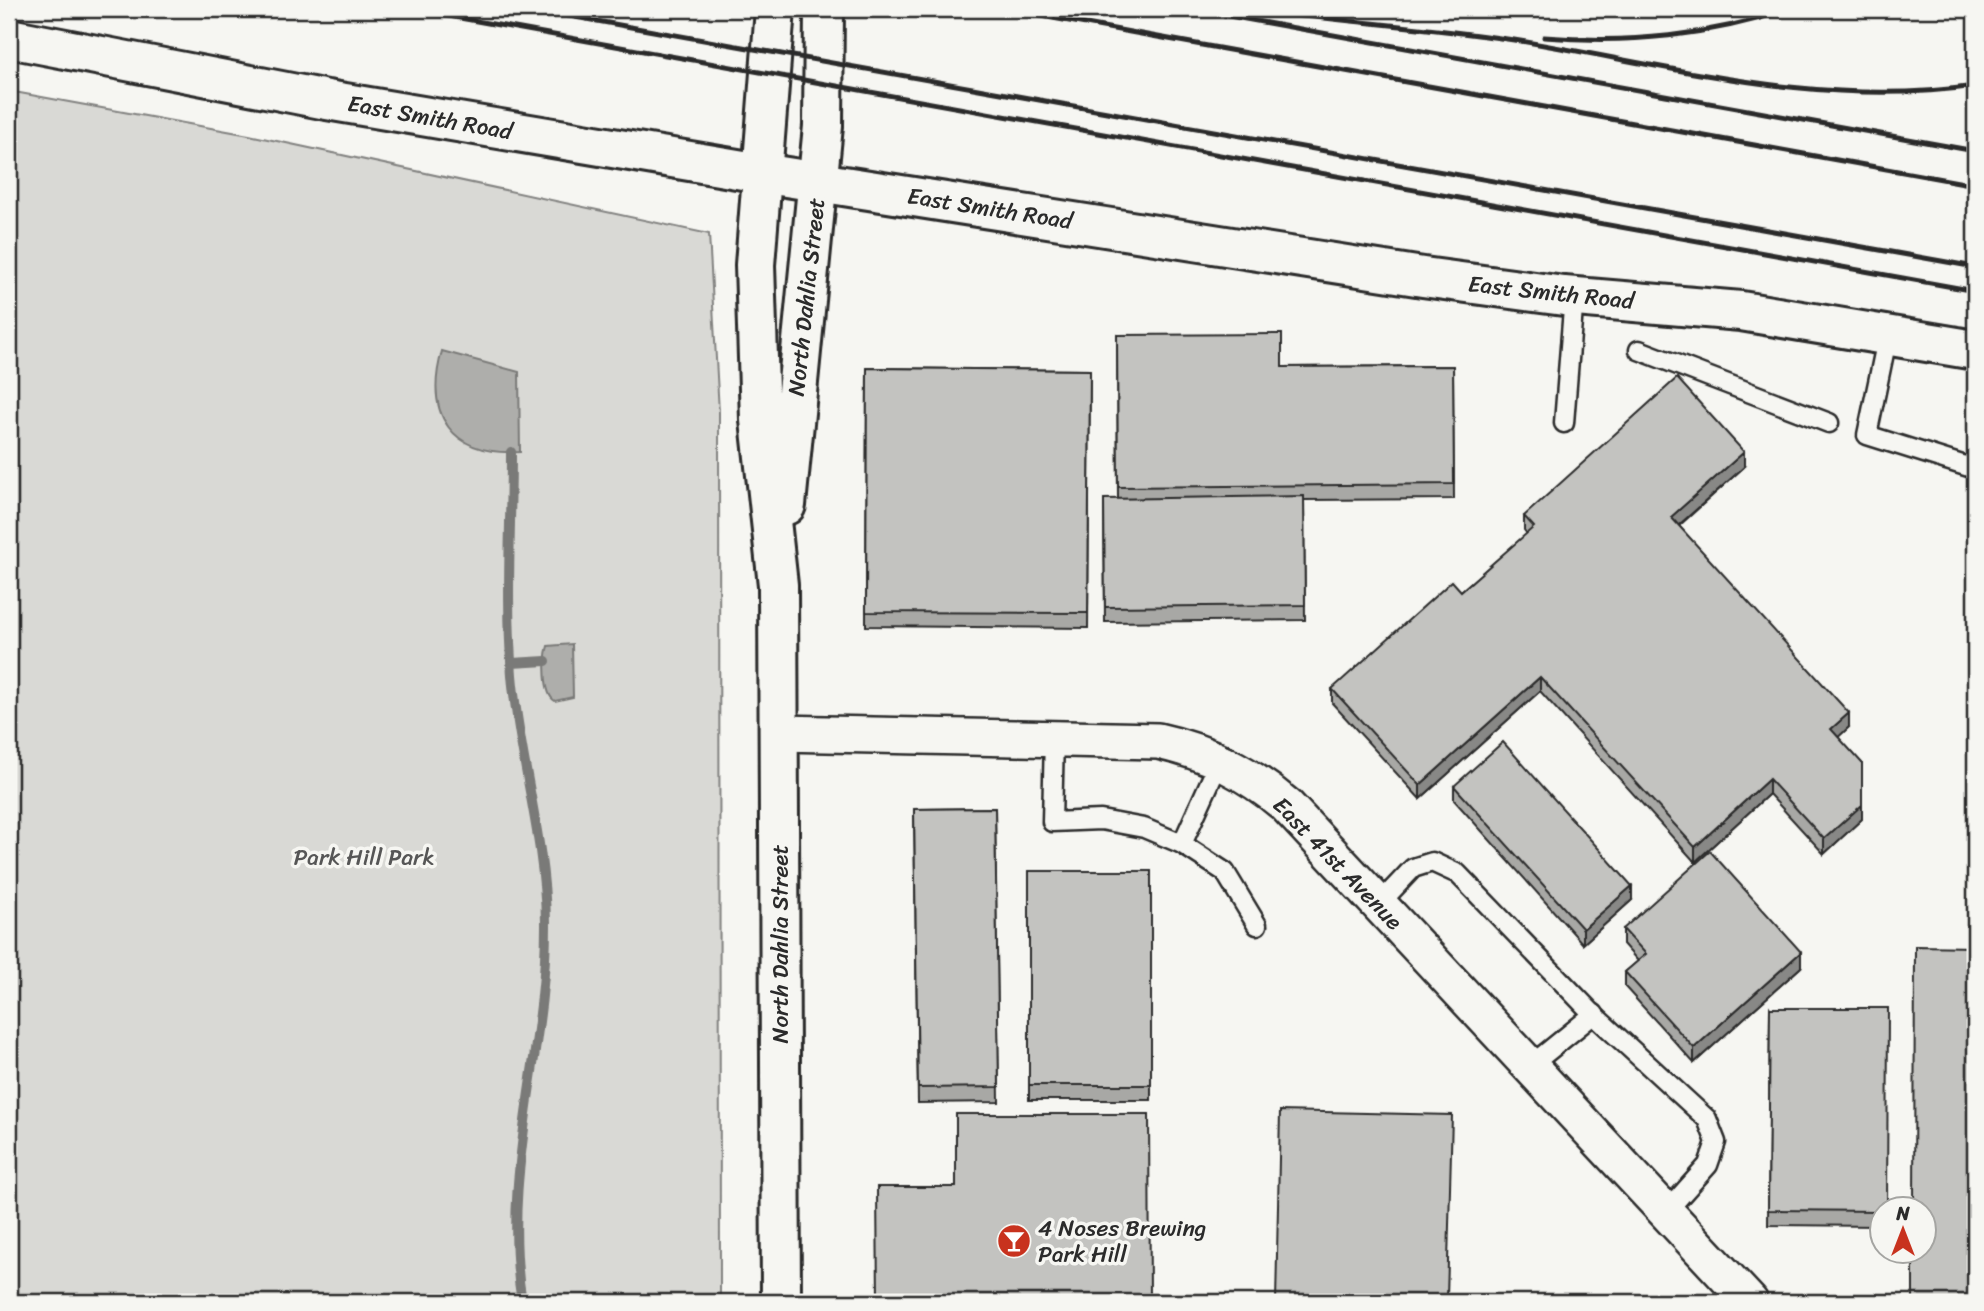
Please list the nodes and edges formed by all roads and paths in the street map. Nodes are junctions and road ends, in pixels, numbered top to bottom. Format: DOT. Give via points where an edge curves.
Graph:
graph roads {
  1 [pos="775,9"];
  2 [pos="824,9"];
  3 [pos="9,38"];
  4 [pos="761,173"];
  5 [pos="818,182"];
  6 [pos="1574,296"];
  7 [pos="1888,334"];
  8 [pos="1639,349"];
  9 [pos="1975,350"];
  10 [pos="1564,423"];
  11 [pos="1829,423"];
  12 [pos="1975,469"];
  13 [pos="778,585"];
  14 [pos="779,733"];
  15 [pos="1054,737"];
  16 [pos="1220,760"];
  17 [pos="1182,844"];
  18 [pos="1379,904"];
  19 [pos="1257,925"];
  20 [pos="1594,1014"];
  21 [pos="1530,1066"];
  22 [pos="1666,1212"];
  23 [pos="781,1302"];
  24 [pos="1750,1302"];
  1 -- 4 [label="street, North Dahlia Street"];
  2 -- 5 [label="street, North Dahlia Street"];
  3 -- 4 [label="street, East Smith Road" via="327,100"];
  4 -- 5 [label="street, East Smith Road"];
  4 -- 13 [label="street, North Dahlia Street" via="755,246 760,420"];
  5 -- 6 [label="street, East Smith Road" via="1423,277"];
  5 -- 13 [label="street, North Dahlia Street"];
  6 -- 7 [label="street, East Smith Road" via="1729,310"];
  6 -- 10 [label="lane"];
  7 -- 9 [label="street, East Smith Road"];
  7 -- 12 [label="lane" via="1867,435"];
  8 -- 11 [label="lane"];
  13 -- 14 [label="street, North Dahlia Street"];
  14 -- 15 [label="street, East 41st Avenue"];
  14 -- 23 [label="street, North Dahlia Street"];
  15 -- 16 [label="street, East 41st Avenue" via="1158,741"];
  15 -- 17 [label="lane" via="1052,822 1101,820 1144,828"];
  16 -- 17 [label="lane"];
  16 -- 18 [label="street, East 41st Avenue" via="1286,805"];
  17 -- 19 [label="lane" via="1225,872"];
  18 -- 20 [label="lane" via="1413,868 1432,862 1458,874"];
  18 -- 21 [label="street, East 41st Avenue"];
  20 -- 21 [label="lane"];
  20 -- 22 [label="lane" via="1707,1119 1716,1142 1708,1165"];
  21 -- 22 [label="street, East 41st Avenue"];
  22 -- 24 [label="street, East 41st Avenue"];
}
